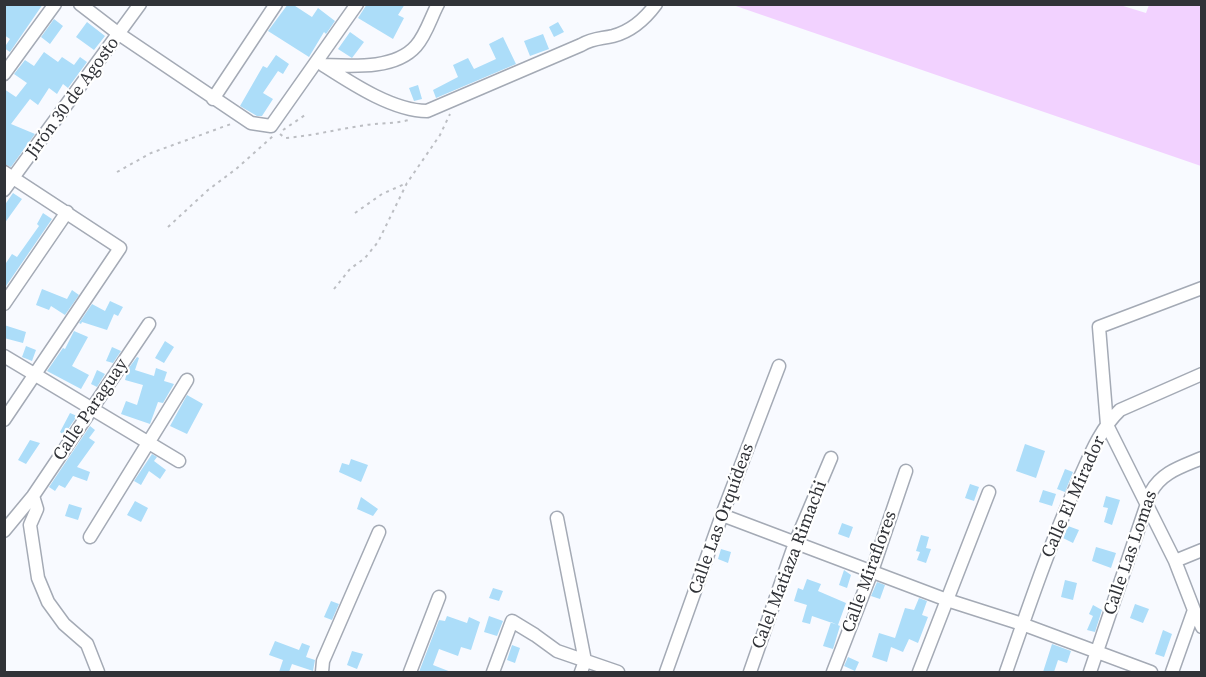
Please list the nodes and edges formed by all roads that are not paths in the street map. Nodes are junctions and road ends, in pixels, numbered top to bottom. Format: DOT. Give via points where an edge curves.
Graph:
graph roads {
  1 [pos="56,4"];
  2 [pos="80,4"];
  3 [pos="140,4"];
  4 [pos="276,4"];
  5 [pos="357,4"];
  6 [pos="438,4"];
  7 [pos="657,4"];
  8 [pos="119,34"];
  9 [pos="319,63"];
  10 [pos="4,74"];
  11 [pos="213,99"];
  12 [pos="9,176"];
  13 [pos="4,190"];
  14 [pos="67,213"];
  15 [pos="1202,288"];
  16 [pos="4,304"];
  17 [pos="149,324"];
  18 [pos="4,356"];
  19 [pos="779,366"];
  20 [pos="34,374"];
  21 [pos="1202,374"];
  22 [pos="187,380"];
  23 [pos="92,410"];
  24 [pos="4,420"];
  25 [pos="1107,425"];
  26 [pos="148,442"];
  27 [pos="831,458"];
  28 [pos="1202,458"];
  29 [pos="178,461"];
  30 [pos="906,471"];
  31 [pos="1157,481"];
  32 [pos="1137,488"];
  33 [pos="989,492"];
  34 [pos="33,496"];
  35 [pos="1147,506"];
  36 [pos="722,516"];
  37 [pos="557,518"];
  38 [pos="4,531"];
  39 [pos="379,532"];
  40 [pos="90,537"];
  41 [pos="795,543"];
  42 [pos="1202,550"];
  43 [pos="1175,561"];
  44 [pos="872,571"];
  45 [pos="439,597"];
  46 [pos="947,600"];
  47 [pos="1194,610"];
  48 [pos="1022,624"];
  49 [pos="1202,627"];
  50 [pos="1097,651"];
  51 [pos="583,667"];
  52 [pos="98,672"];
  53 [pos="322,672"];
  54 [pos="410,672"];
  55 [pos="493,672"];
  56 [pos="618,672"];
  57 [pos="666,672"];
  58 [pos="750,672"];
  59 [pos="832,672"];
  60 [pos="919,672"];
  61 [pos="1005,672"];
  62 [pos="1090,672"];
  63 [pos="1151,672"];
  64 [pos="1172,672"];
  1 -- 10 [label="street"];
  2 -- 8 [label="street"];
  3 -- 8 [label="street, Jirón 30 de Agosto"];
  4 -- 11 [label="street"];
  5 -- 9 [label="street"];
  6 -- 9 [label="street" via="417,45 403,56 379,63"];
  7 -- 9 [label="street" via="646,18 625,32 593,38 427,111 388,101"];
  8 -- 11 [label="street"];
  8 -- 12 [label="street, Jirón 30 de Agosto"];
  9 -- 11 [label="street" via="271,126 251,123"];
  12 -- 13 [label="street, Jirón 30 de Agosto"];
  12 -- 14 [label="street"];
  14 -- 16 [label="street"];
  14 -- 20 [label="street" via="120,248"];
  15 -- 25 [label="street" via="1099,327"];
  17 -- 23 [label="street, Calle Paraguay"];
  18 -- 20 [label="street"];
  19 -- 36 [label="street, Calle Las Orquídeas"];
  20 -- 23 [label="street"];
  20 -- 24 [label="street"];
  21 -- 25 [label="street, Calle El Mirador" via="1120,410"];
  22 -- 26 [label="street"];
  23 -- 26 [label="street"];
  23 -- 34 [label="street, Calle Paraguay"];
  25 -- 32 [label="street"];
  25 -- 48 [label="street, Calle El Mirador" via="1054,534"];
  26 -- 29 [label="street"];
  26 -- 40 [label="street"];
  27 -- 41 [label="street, Calel Matiaza Rimachi"];
  28 -- 31 [label="street, Calle Las Lomas"];
  30 -- 44 [label="street, Calle Miraflores"];
  31 -- 32 [label="street"];
  31 -- 35 [label="street, Calle Las Lomas"];
  32 -- 35 [label="street"];
  33 -- 46 [label="street"];
  34 -- 38 [label="street, Calle Paraguay"];
  34 -- 52 [label="street" via="37,509 30,525 38,578 48,602 64,624 87,644"];
  35 -- 43 [label="street"];
  35 -- 50 [label="street, Calle Las Lomas"];
  36 -- 41 [label="street"];
  36 -- 57 [label="street, Calle Las Orquídeas"];
  37 -- 51 [label="street"];
  39 -- 53 [label="street"];
  41 -- 44 [label="street"];
  41 -- 58 [label="street, Calel Matiaza Rimachi"];
  42 -- 43 [label="street"];
  43 -- 47 [label="street"];
  44 -- 46 [label="street"];
  44 -- 59 [label="street, Calle Miraflores"];
  45 -- 54 [label="street"];
  46 -- 48 [label="street"];
  46 -- 60 [label="street"];
  47 -- 49 [label="street"];
  47 -- 64 [label="street"];
  48 -- 50 [label="street"];
  48 -- 61 [label="street, Calle El Mirador"];
  50 -- 62 [label="street, Calle Las Lomas"];
  50 -- 63 [label="street"];
  51 -- 55 [label="street" via="512,621"];
  51 -- 56 [label="street"];
}
